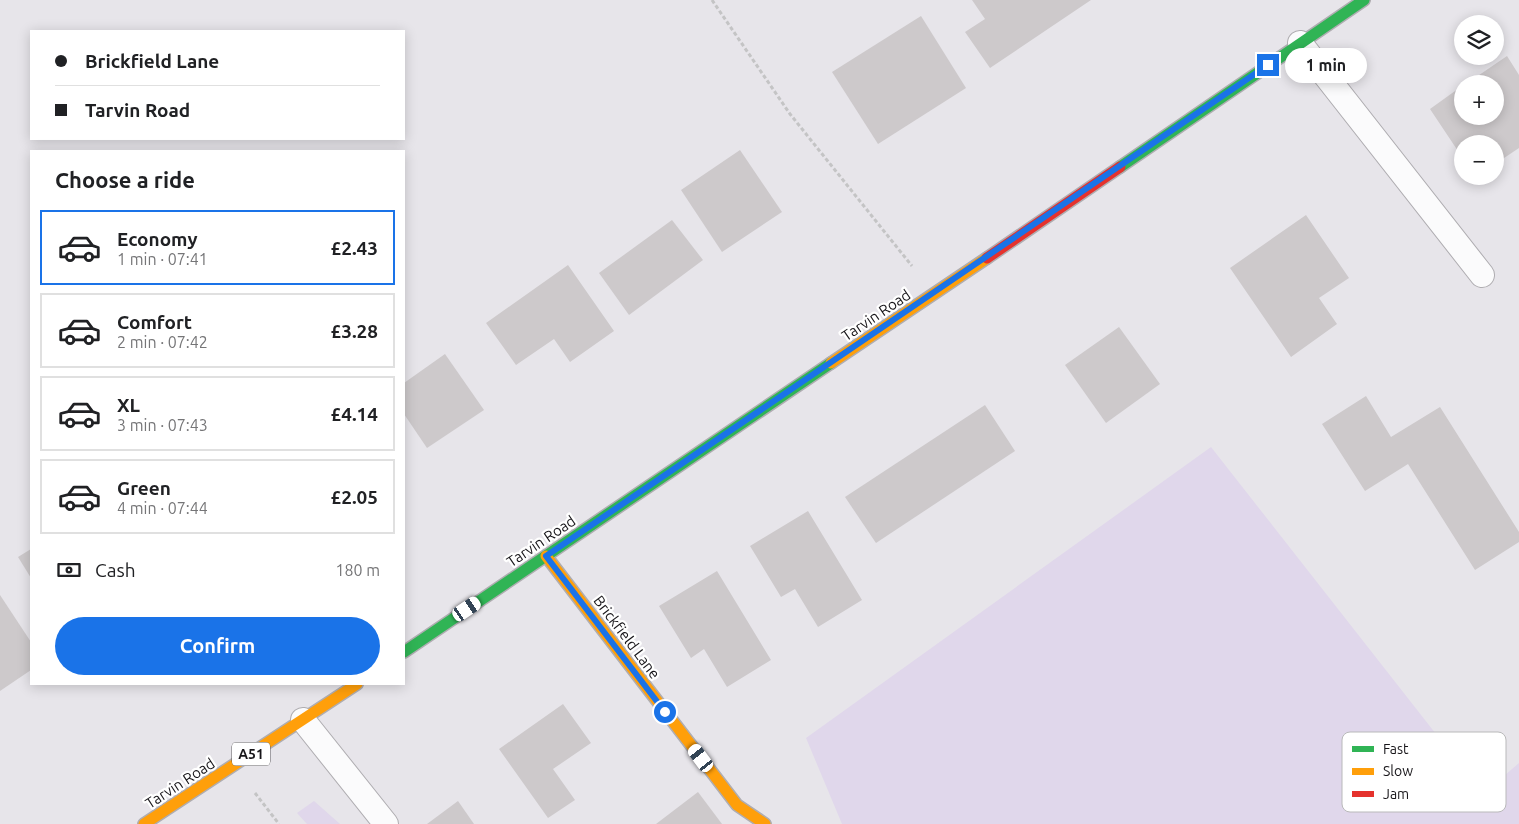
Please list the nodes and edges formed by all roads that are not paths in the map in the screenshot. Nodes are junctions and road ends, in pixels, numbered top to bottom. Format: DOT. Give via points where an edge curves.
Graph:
graph roads {
  1 [pos="1364,0"];
  2 [pos="1300,43"];
  3 [pos="1482,275"];
  4 [pos="546,556"];
  5 [pos="405,651"];
  6 [pos="356,685"];
  7 [pos="303,720"];
  8 [pos="144,824"];
  9 [pos="386,824"];
  10 [pos="765,824"];
  1 -- 2 [label="main road, Tarvin Road"];
  2 -- 3 [label="lane"];
  2 -- 4 [label="main road, Tarvin Road"];
  4 -- 5 [label="main road, Tarvin Road"];
  4 -- 10 [label="main road, Brickfield Lane" via="737,805"];
  6 -- 7 [label="main road, Tarvin Road / A51"];
  7 -- 8 [label="main road, Tarvin Road / A51"];
  7 -- 9 [label="lane"];
}
